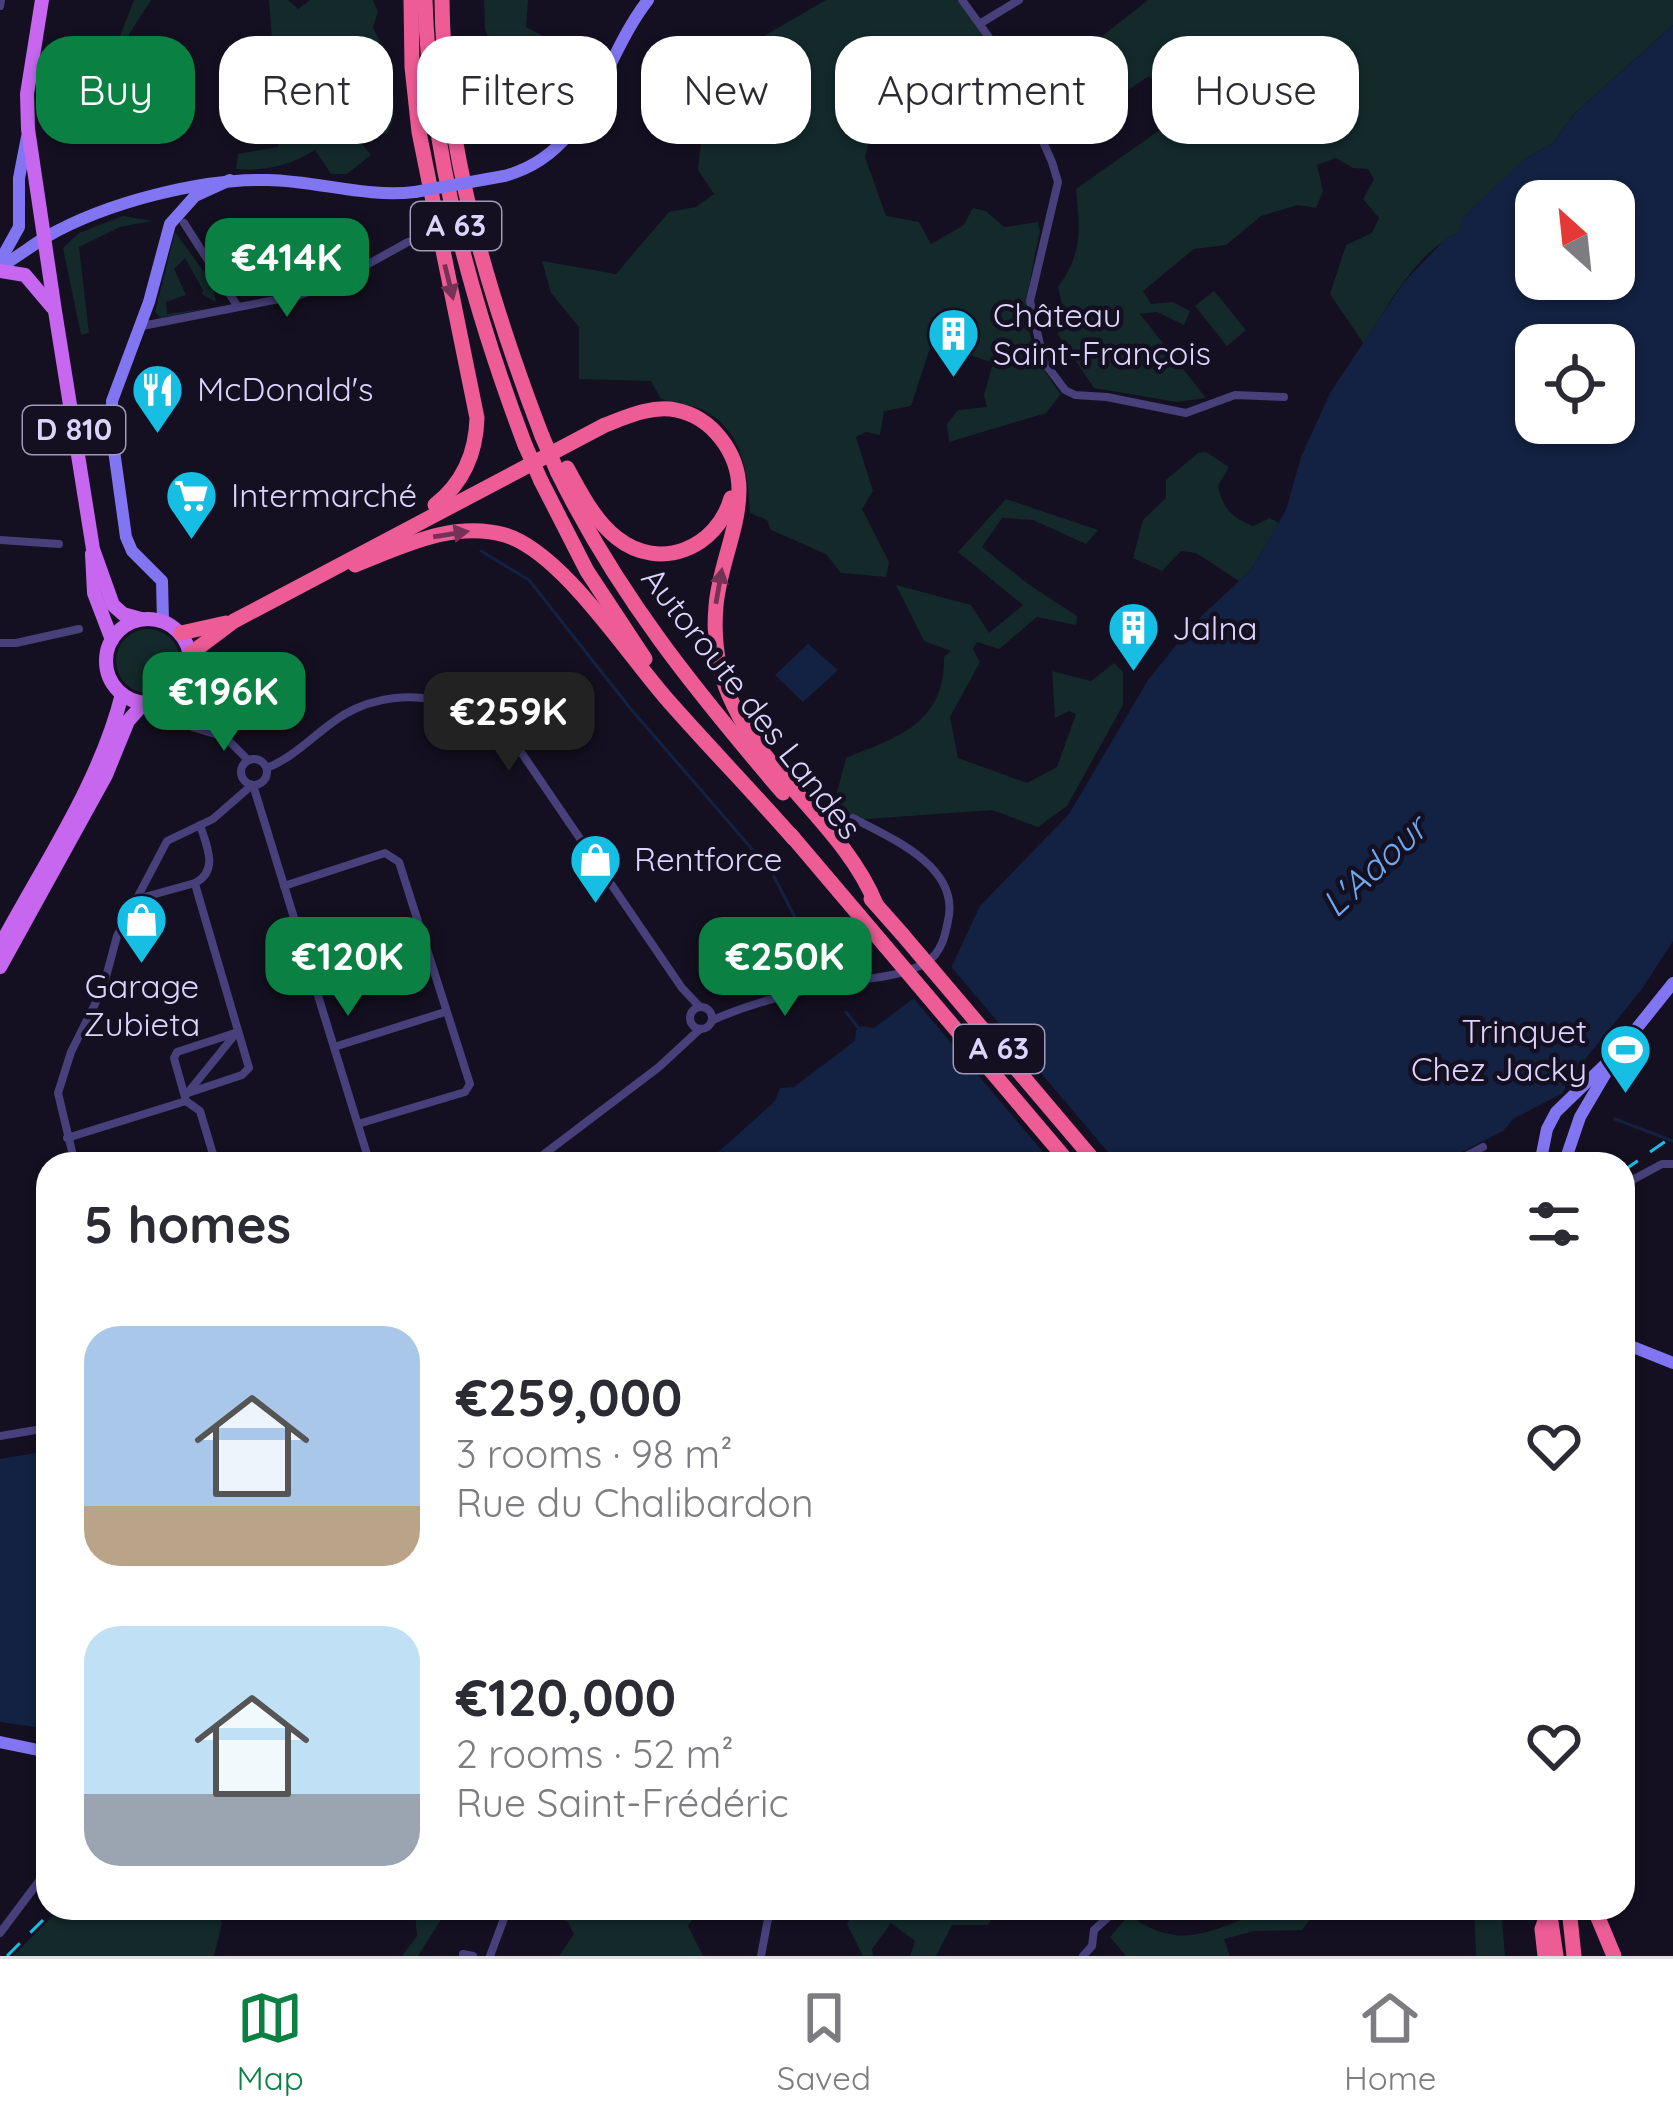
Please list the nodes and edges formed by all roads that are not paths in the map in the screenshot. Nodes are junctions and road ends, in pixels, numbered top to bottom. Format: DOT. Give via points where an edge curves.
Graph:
graph roads {
  1 [pos="42,0"];
  2 [pos="411,0"];
  3 [pos="424,0"];
  4 [pos="442,0"];
  5 [pos="648,0"];
  6 [pos="962,0"];
  7 [pos="1019,0"];
  8 [pos="981,23"];
  9 [pos="28,130"];
  10 [pos="192,192"];
  11 [pos="184,224"];
  12 [pos="45,238"];
  13 [pos="408,242"];
  14 [pos="0,266"];
  15 [pos="238,307"];
  16 [pos="55,311"];
  17 [pos="141,326"];
  18 [pos="1284,397"];
  19 [pos="734,460"];
  20 [pos="562,470"];
  21 [pos="399,531"];
  22 [pos="0,540"];
  23 [pos="59,544"];
  24 [pos="93,549"];
  25 [pos="301,586"];
  26 [pos="150,620"];
  27 [pos="234,621"];
  28 [pos="79,629"];
  29 [pos="181,633"];
  30 [pos="112,640"];
  31 [pos="0,643"];
  32 [pos="190,654"];
  33 [pos="180,689"];
  34 [pos="122,694"];
  35 [pos="151,702"];
  36 [pos="178,713"];
  37 [pos="248,760"];
  38 [pos="268,768"];
  39 [pos="249,783"];
  40 [pos="853,818"];
  41 [pos="200,825"];
  42 [pos="794,839"];
  43 [pos="195,884"];
  44 [pos="284,886"];
  45 [pos="139,898"];
  46 [pos="876,904"];
  47 [pos="0,946"];
  48 [pos="0,967"];
  49 [pos="1673,982"];
  50 [pos="446,1012"];
  51 [pos="694,1013"];
  52 [pos="711,1015"];
  53 [pos="700,1029"];
  54 [pos="238,1032"];
  55 [pos="334,1047"];
  56 [pos="682,1047"];
  57 [pos="1616,1054"];
  58 [pos="186,1097"];
  59 [pos="358,1124"];
  60 [pos="67,1138"];
  61 [pos="1483,1148"];
  62 [pos="71,1152"];
  63 [pos="212,1152"];
  64 [pos="366,1152"];
  65 [pos="547,1152"];
  66 [pos="1060,1152"];
  67 [pos="1087,1152"];
  68 [pos="1475,1152"];
  69 [pos="1542,1152"];
  70 [pos="1568,1152"];
  71 [pos="1673,1164"];
  72 [pos="1635,1179"];
  73 [pos="1635,1348"];
  74 [pos="1673,1363"];
  75 [pos="36,1430"];
  76 [pos="0,1436"];
  77 [pos="0,1742"];
  78 [pos="36,1750"];
  79 [pos="36,1885"];
  80 [pos="504,1920"];
  81 [pos="768,1920"];
  82 [pos="1105,1920"];
  83 [pos="1545,1920"];
  84 [pos="1551,1920"];
  85 [pos="1570,1920"];
  86 [pos="1599,1920"];
  87 [pos="0,1933"];
  88 [pos="762,1954"];
  89 [pos="490,1956"];
  90 [pos="1083,1956"];
  91 [pos="1545,1956"];
  92 [pos="1556,1956"];
  93 [pos="1574,1956"];
  94 [pos="1614,1956"];
  1 -- 9 [label="main road, D 810"];
  2 -- 21 [label="highway, one-way" via="419,132 477,418 458,482"];
  3 -- 42 [label="highway, Autoroute des Landes / A 63, bridge" via="460,244 525,445 587,572 636,647"];
  4 -- 20 [label="highway, Autoroute des Landes / A 63, bridge" via="461,158 492,288"];
  5 -- 10 [label="main road, bridge" via="573,132 504,176 394,194 230,180"];
  6 -- 8 [label="street"];
  7 -- 8 [label="street"];
  8 -- 18 [label="street" via="1009,65 1058,182 1030,301 1044,362 1065,390 1186,413 1234,395"];
  9 -- 12 [label="main road, D 810"];
  9 -- 14 [label="main road" via="19,227"];
  10 -- 12 [label="main road" via="100,213"];
  10 -- 17 [label="main road" via="170,224"];
  11 -- 15 [label="street"];
  12 -- 14 [label="main road"];
  12 -- 16 [label="main road, D 810"];
  13 -- 15 [label="street" via="332,284"];
  14 -- 16 [label="main road" via="25,275"];
  15 -- 17 [label="street"];
  16 -- 24 [label="main road, D 810"];
  17 -- 26 [label="main road" via="110,419 126,537 162,581"];
  19 -- 20 [label="highway" via="718,526 692,548 666,554 615,536"];
  19 -- 21 [label="highway" via="696,418 674,409 640,412"];
  46 -- 19 [label="highway, one-way" via="864,875 753,739 722,676 715,610 738,502"];
  20 -- 46 [label="highway, Autoroute des Landes / A 63" via="598,552 667,655"];
  21 -- 25 [label="highway"];
  22 -- 23 [label="street"];
  24 -- 26 [label="main road, D 810" via="113,605"];
  24 -- 30 [label="main road, D 810" via="94,593"];
  25 -- 27 [label="highway"];
  25 -- 42 [label="highway, one-way" via="440,535 491,532 529,546"];
  26 -- 29 [label="main road"];
  26 -- 30 [label="main road" via="127,624"];
  27 -- 29 [label="highway"];
  27 -- 32 [label="highway"];
  28 -- 31 [label="street"];
  29 -- 32 [label="main road"];
  30 -- 34 [label="main road" via="107,671"];
  32 -- 33 [label="main road"];
  33 -- 35 [label="main road"];
  33 -- 36 [label="street"];
  34 -- 35 [label="main road"];
  34 -- 47 [label="main road" via="94,772"];
  35 -- 36 [label="street"];
  35 -- 48 [label="main road" via="128,722"];
  36 -- 37 [label="street" via="192,728 225,736"];
  37 -- 38 [label="street"];
  37 -- 39 [label="street" via="241,771"];
  38 -- 39 [label="street" via="263,782"];
  38 -- 51 [label="street" via="344,714 380,700 444,701 483,716 523,755"];
  39 -- 41 [label="street"];
  39 -- 44 [label="street"];
  40 -- 52 [label="street" via="937,874 950,913 939,951 889,974"];
  41 -- 43 [label="street" via="211,866"];
  41 -- 45 [label="street" via="160,849"];
  42 -- 66 [label="highway, Autoroute des Landes / A 63, bridge"];
  43 -- 45 [label="street"];
  43 -- 54 [label="street"];
  44 -- 50 [label="street" via="385,854 399,862"];
  44 -- 55 [label="street"];
  45 -- 60 [label="street" via="61,1078"];
  46 -- 67 [label="highway, Autoroute des Landes / A 63, bridge"];
  49 -- 57 [label="main road"];
  50 -- 55 [label="street"];
  50 -- 59 [label="street" via="470,1084 465,1092"];
  51 -- 52 [label="street"];
  51 -- 53 [label="street"];
  51 -- 56 [label="street"];
  52 -- 53 [label="street"];
  53 -- 56 [label="street"];
  54 -- 58 [label="street"];
  54 -- 58 [label="street" via="248,1071"];
  54 -- 58 [label="street" via="177,1052"];
  55 -- 59 [label="street"];
  56 -- 65 [label="street"];
  57 -- 69 [label="main road" via="1556,1112"];
  57 -- 70 [label="main road"];
  58 -- 60 [label="street"];
  58 -- 63 [label="street" via="200,1111"];
  59 -- 64 [label="street"];
  60 -- 62 [label="street"];
  61 -- 68 [label="street"];
  71 -- 72 [label="street"];
  73 -- 74 [label="main road"];
  75 -- 76 [label="street"];
  77 -- 78 [label="main road"];
  79 -- 87 [label="street"];
  80 -- 89 [label="street"];
  81 -- 88 [label="street"];
  82 -- 90 [label="street"];
  83 -- 91 [label="highway"];
  84 -- 92 [label="highway"];
  85 -- 93 [label="highway"];
  86 -- 94 [label="highway"];
}
